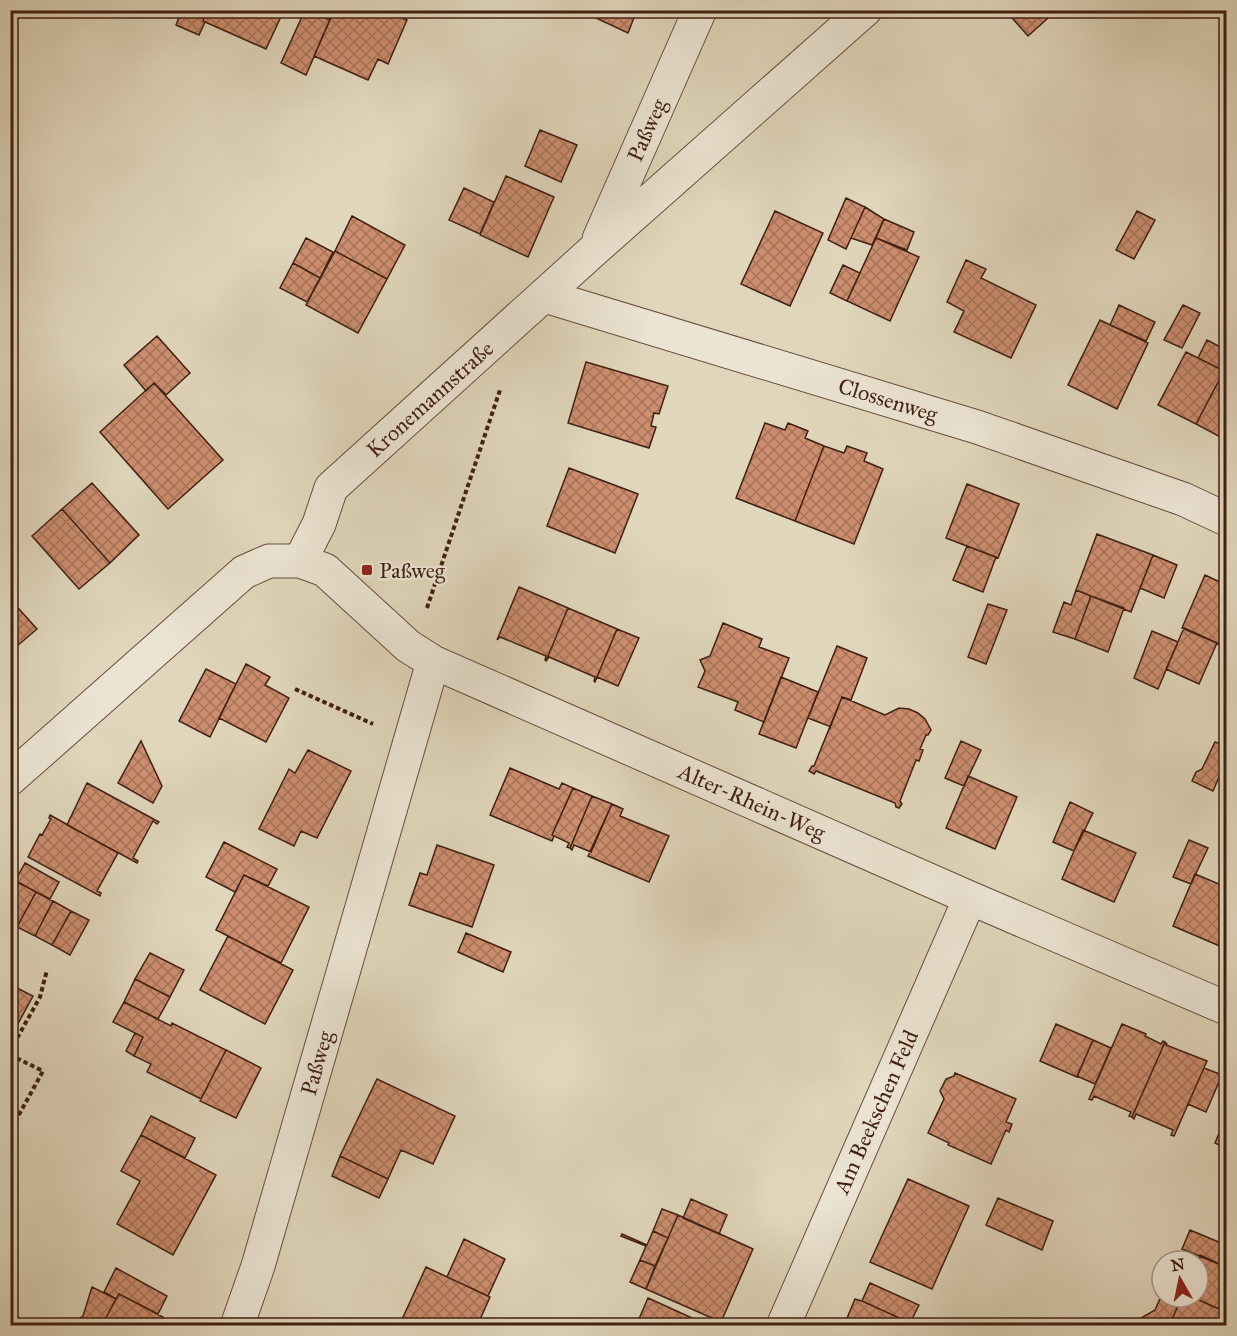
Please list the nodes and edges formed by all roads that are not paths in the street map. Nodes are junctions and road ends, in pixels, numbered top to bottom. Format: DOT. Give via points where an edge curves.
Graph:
graph roads {
  1 [pos="700,10"];
  2 [pos="865,10"];
  3 [pos="595,249"];
  4 [pos="545,296"];
  5 [pos="1227,519"];
  6 [pos="300,561"];
  7 [pos="420,654"];
  8 [pos="10,779"];
  9 [pos="969,898"];
  10 [pos="1227,1008"];
  11 [pos="237,1326"];
  12 [pos="783,1326"];
  1 -- 3 [label="street, Paßweg"];
  2 -- 3 [label="street, Kronemannstraße"];
  3 -- 4 [label="street, Kronemannstraße"];
  4 -- 5 [label="street, Clossenweg" via="977,427 1183,499"];
  4 -- 6 [label="street, Kronemannstraße" via="331,489"];
  6 -- 7 [label="street, Alter-Rhein-Weg" via="326,570"];
  6 -- 8 [label="street" via="269,561 244,572"];
  7 -- 9 [label="street, Alter-Rhein-Weg"];
  7 -- 11 [label="street, Paßweg" via="410,740 258,1266"];
  9 -- 10 [label="street, Alter-Rhein-Weg"];
  9 -- 12 [label="street, Am Beekschen Feld"];
}
